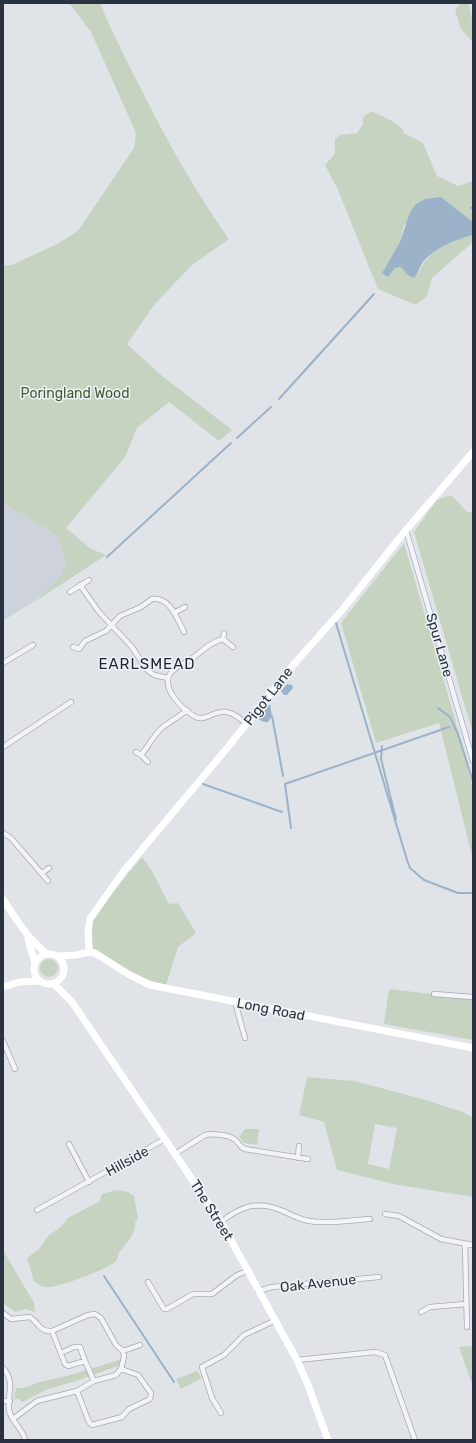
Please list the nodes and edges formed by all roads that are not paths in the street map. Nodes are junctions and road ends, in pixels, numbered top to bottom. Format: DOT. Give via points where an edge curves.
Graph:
graph roads {
  1 [pos="473,452"];
  2 [pos="406,530"];
  3 [pos="89,580"];
  4 [pos="80,586"];
  5 [pos="70,592"];
  6 [pos="185,607"];
  7 [pos="174,613"];
  8 [pos="110,625"];
  9 [pos="184,632"];
  10 [pos="224,633"];
  11 [pos="223,639"];
  12 [pos="33,645"];
  13 [pos="73,647"];
  14 [pos="233,647"];
  15 [pos="3,663"];
  16 [pos="168,678"];
  17 [pos="70,702"];
  18 [pos="187,710"];
  19 [pos="246,724"];
  20 [pos="3,747"];
  21 [pos="136,752"];
  22 [pos="141,756"];
  23 [pos="473,761"];
  24 [pos="148,762"];
  25 [pos="3,833"];
  26 [pos="49,868"];
  27 [pos="42,874"];
  28 [pos="48,881"];
  29 [pos="3,899"];
  30 [pos="26,933"];
  31 [pos="89,952"];
  32 [pos="47,954"];
  33 [pos="76,955"];
  34 [pos="58,956"];
  35 [pos="35,963"];
  36 [pos="65,969"];
  37 [pos="34,971"];
  38 [pos="62,978"];
  39 [pos="39,981"];
  40 [pos="19,982"];
  41 [pos="54,984"];
  42 [pos="3,987"];
  43 [pos="434,994"];
  44 [pos="68,996"];
  45 [pos="473,997"];
  46 [pos="235,1002"];
  47 [pos="245,1038"];
  48 [pos="3,1041"];
  49 [pos="473,1048"];
  50 [pos="15,1069"];
  51 [pos="165,1139"];
  52 [pos="69,1144"];
  53 [pos="299,1146"];
  54 [pos="175,1154"];
  55 [pos="298,1158"];
  56 [pos="308,1159"];
  57 [pos="89,1182"];
  58 [pos="37,1210"];
  59 [pos="385,1214"];
  60 [pos="370,1219"];
  61 [pos="221,1222"];
  62 [pos="465,1244"];
  63 [pos="473,1245"];
  64 [pos="248,1271"];
  65 [pos="379,1277"];
  66 [pos="148,1282"];
  67 [pos="258,1291"];
  68 [pos="466,1304"];
  69 [pos="421,1312"];
  70 [pos="3,1313"];
  71 [pos="274,1321"];
  72 [pos="467,1327"];
  73 [pos="52,1330"];
  74 [pos="140,1345"];
  75 [pos="123,1351"];
  76 [pos="61,1353"];
  77 [pos="297,1360"];
  78 [pos="85,1361"];
  79 [pos="3,1368"];
  80 [pos="122,1369"];
  81 [pos="94,1381"];
  82 [pos="77,1391"];
  83 [pos="3,1401"];
  84 [pos="10,1401"];
  85 [pos="221,1413"];
  86 [pos="13,1419"];
  87 [pos="25,1440"];
  88 [pos="328,1440"];
  89 [pos="415,1440"];
  1 -- 2 [label="street, Pigot Lane"];
  2 -- 19 [label="street, Pigot Lane"];
  2 -- 23 [label="street, Spur Lane"];
  3 -- 4 [label="street"];
  4 -- 5 [label="street"];
  4 -- 8 [label="street"];
  6 -- 7 [label="street"];
  7 -- 8 [label="street" via="164,600 152,599 120,616"];
  7 -- 9 [label="street"];
  8 -- 13 [label="street" via="102,633 85,642 81,650"];
  8 -- 16 [label="street" via="132,647 146,669 154,675"];
  10 -- 11 [label="street"];
  11 -- 14 [label="street"];
  11 -- 16 [label="street" via="178,666"];
  12 -- 15 [label="street"];
  16 -- 18 [label="street" via="174,698"];
  17 -- 20 [label="street"];
  18 -- 19 [label="street" via="198,718 228,711"];
  18 -- 22 [label="street" via="163,727"];
  19 -- 31 [label="street, Pigot Lane" via="122,872 96,908 89,925"];
  21 -- 22 [label="street"];
  22 -- 24 [label="street"];
  25 -- 27 [label="street" via="11,838"];
  26 -- 27 [label="street"];
  27 -- 28 [label="street"];
  29 -- 30 [label="street"];
  30 -- 32 [label="street"];
  30 -- 35 [label="street"];
  31 -- 33 [label="street"];
  31 -- 46 [label="street, Long Road" via="101,956 128,974 150,984"];
  32 -- 34 [label="street"];
  32 -- 35 [label="street"];
  33 -- 34 [label="street"];
  33 -- 36 [label="street"];
  34 -- 36 [label="street"];
  35 -- 37 [label="street"];
  36 -- 38 [label="street"];
  37 -- 39 [label="street"];
  37 -- 40 [label="street"];
  38 -- 41 [label="street"];
  38 -- 44 [label="street, The Street"];
  39 -- 40 [label="street, The Street"];
  39 -- 41 [label="street, The Street" via="47,985"];
  40 -- 42 [label="street"];
  41 -- 44 [label="street, The Street"];
  43 -- 45 [label="street"];
  44 -- 51 [label="street, The Street"];
  46 -- 47 [label="street"];
  46 -- 49 [label="street, Long Road"];
  48 -- 50 [label="street"];
  51 -- 54 [label="street, The Street"];
  51 -- 57 [label="street, Hillside"];
  52 -- 57 [label="street, Hillside"];
  53 -- 55 [label="street"];
  54 -- 55 [label="street" via="210,1134 231,1138 241,1148"];
  54 -- 61 [label="street, The Street"];
  55 -- 56 [label="street"];
  57 -- 58 [label="street, Hillside"];
  59 -- 62 [label="street" via="399,1216 441,1239"];
  60 -- 61 [label="street" via="317,1222 262,1204 230,1214"];
  61 -- 64 [label="street, The Street"];
  62 -- 63 [label="street"];
  62 -- 68 [label="street"];
  64 -- 66 [label="street" via="237,1275 212,1294 193,1294 167,1309 164,1309"];
  64 -- 67 [label="street, The Street"];
  65 -- 67 [label="street, Oak Avenue" via="272,1287"];
  67 -- 71 [label="street, The Street"];
  68 -- 69 [label="street" via="430,1307"];
  68 -- 72 [label="street"];
  70 -- 73 [label="street" via="11,1319 30,1317 36,1321 38,1327 45,1331"];
  71 -- 77 [label="street, The Street"];
  71 -- 85 [label="street" via="244,1335 227,1352 202,1367 212,1398"];
  73 -- 75 [label="street" via="95,1314 101,1318 116,1345"];
  73 -- 76 [label="street"];
  74 -- 75 [label="street"];
  75 -- 80 [label="street"];
  76 -- 78 [label="street" via="68,1366"];
  76 -- 78 [label="street" via="80,1347"];
  77 -- 88 [label="street, The Street"];
  77 -- 89 [label="street" via="375,1352 385,1355"];
  78 -- 81 [label="street"];
  79 -- 84 [label="street" via="10,1377"];
  80 -- 81 [label="street" via="116,1375"];
  80 -- 82 [label="street" via="138,1375 151,1393 150,1399 129,1409 122,1417 92,1425"];
  81 -- 82 [label="street"];
  82 -- 86 [label="street" via="37,1401"];
  83 -- 84 [label="street"];
  84 -- 86 [label="street" via="9,1409"];
  86 -- 87 [label="street" via="24,1434"];
}
